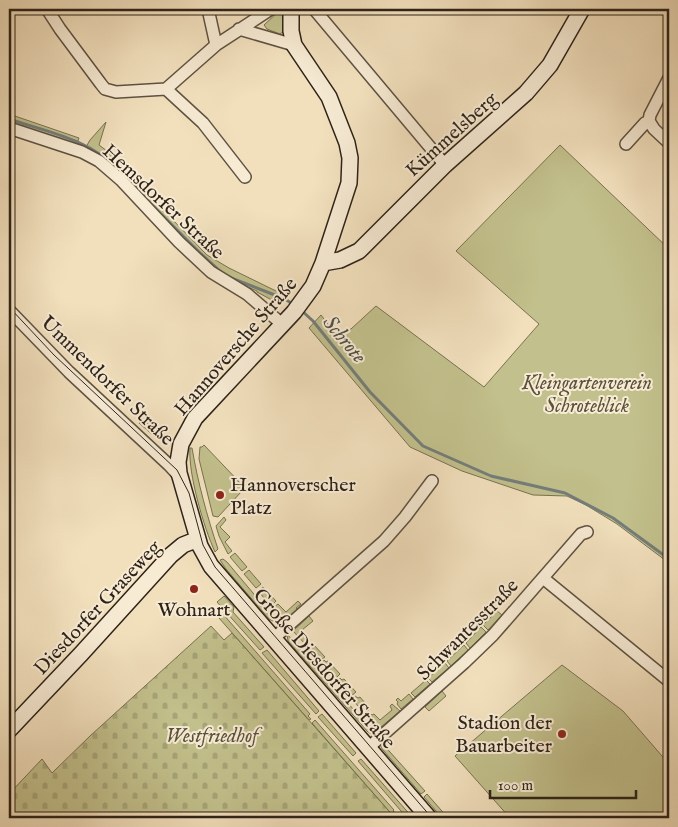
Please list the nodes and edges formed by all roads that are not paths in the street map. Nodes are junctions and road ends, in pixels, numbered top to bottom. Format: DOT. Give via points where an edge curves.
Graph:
graph roads {
  1 [pos="48,9"];
  2 [pos="208,9"];
  3 [pos="271,9"];
  4 [pos="291,9"];
  5 [pos="314,9"];
  6 [pos="582,9"];
  7 [pos="240,29"];
  8 [pos="294,44"];
  9 [pos="216,45"];
  10 [pos="669,78"];
  11 [pos="166,89"];
  12 [pos="649,121"];
  13 [pos="9,128"];
  14 [pos="669,143"];
  15 [pos="626,144"];
  16 [pos="445,165"];
  17 [pos="245,176"];
  18 [pos="323,263"];
  19 [pos="9,310"];
  20 [pos="282,324"];
  21 [pos="181,478"];
  22 [pos="432,481"];
  23 [pos="587,532"];
  24 [pos="198,539"];
  25 [pos="543,578"];
  26 [pos="274,639"];
  27 [pos="669,681"];
  28 [pos="9,730"];
  29 [pos="368,748"];
  30 [pos="429,818"];
  1 -- 11 [label="street" via="105,89 116,92"];
  2 -- 9 [label="street"];
  3 -- 7 [label="street"];
  4 -- 8 [label="main road, Hannoversche Straße"];
  5 -- 16 [label="street"];
  6 -- 16 [label="main road, Kümmelsberg" via="556,56 537,82"];
  7 -- 8 [label="street"];
  7 -- 9 [label="street"];
  8 -- 18 [label="main road, Hannoversche Straße" via="329,97 350,158 348,187"];
  9 -- 11 [label="street"];
  10 -- 12 [label="street"];
  11 -- 17 [label="street" via="203,123"];
  12 -- 14 [label="street"];
  12 -- 15 [label="street"];
  13 -- 20 [label="street, Hemsdorfer Straße" via="82,152 99,161 211,272 247,294"];
  16 -- 18 [label="main road, Kümmelsberg" via="359,251 340,260"];
  18 -- 20 [label="main road, Hannoversche Straße" via="316,280"];
  19 -- 21 [label="street, Ummendorfer Straße"];
  20 -- 21 [label="main road, Hannoversche Straße" via="192,423 180,449 178,468"];
  21 -- 24 [label="main road, Hannoversche Straße"];
  22 -- 26 [label="street" via="384,541"];
  23 -- 25 [label="street, Schwantesstraße" via="580,534"];
  24 -- 26 [label="main road, Große Diesdorfer Straße" via="213,569"];
  24 -- 28 [label="main road, Diesdorfer Graseweg" via="171,555"];
  25 -- 27 [label="street"];
  25 -- 29 [label="street, Schwantesstraße" via="464,663"];
  26 -- 29 [label="main road, Große Diesdorfer Straße"];
  29 -- 30 [label="main road, Große Diesdorfer Straße"];
}
